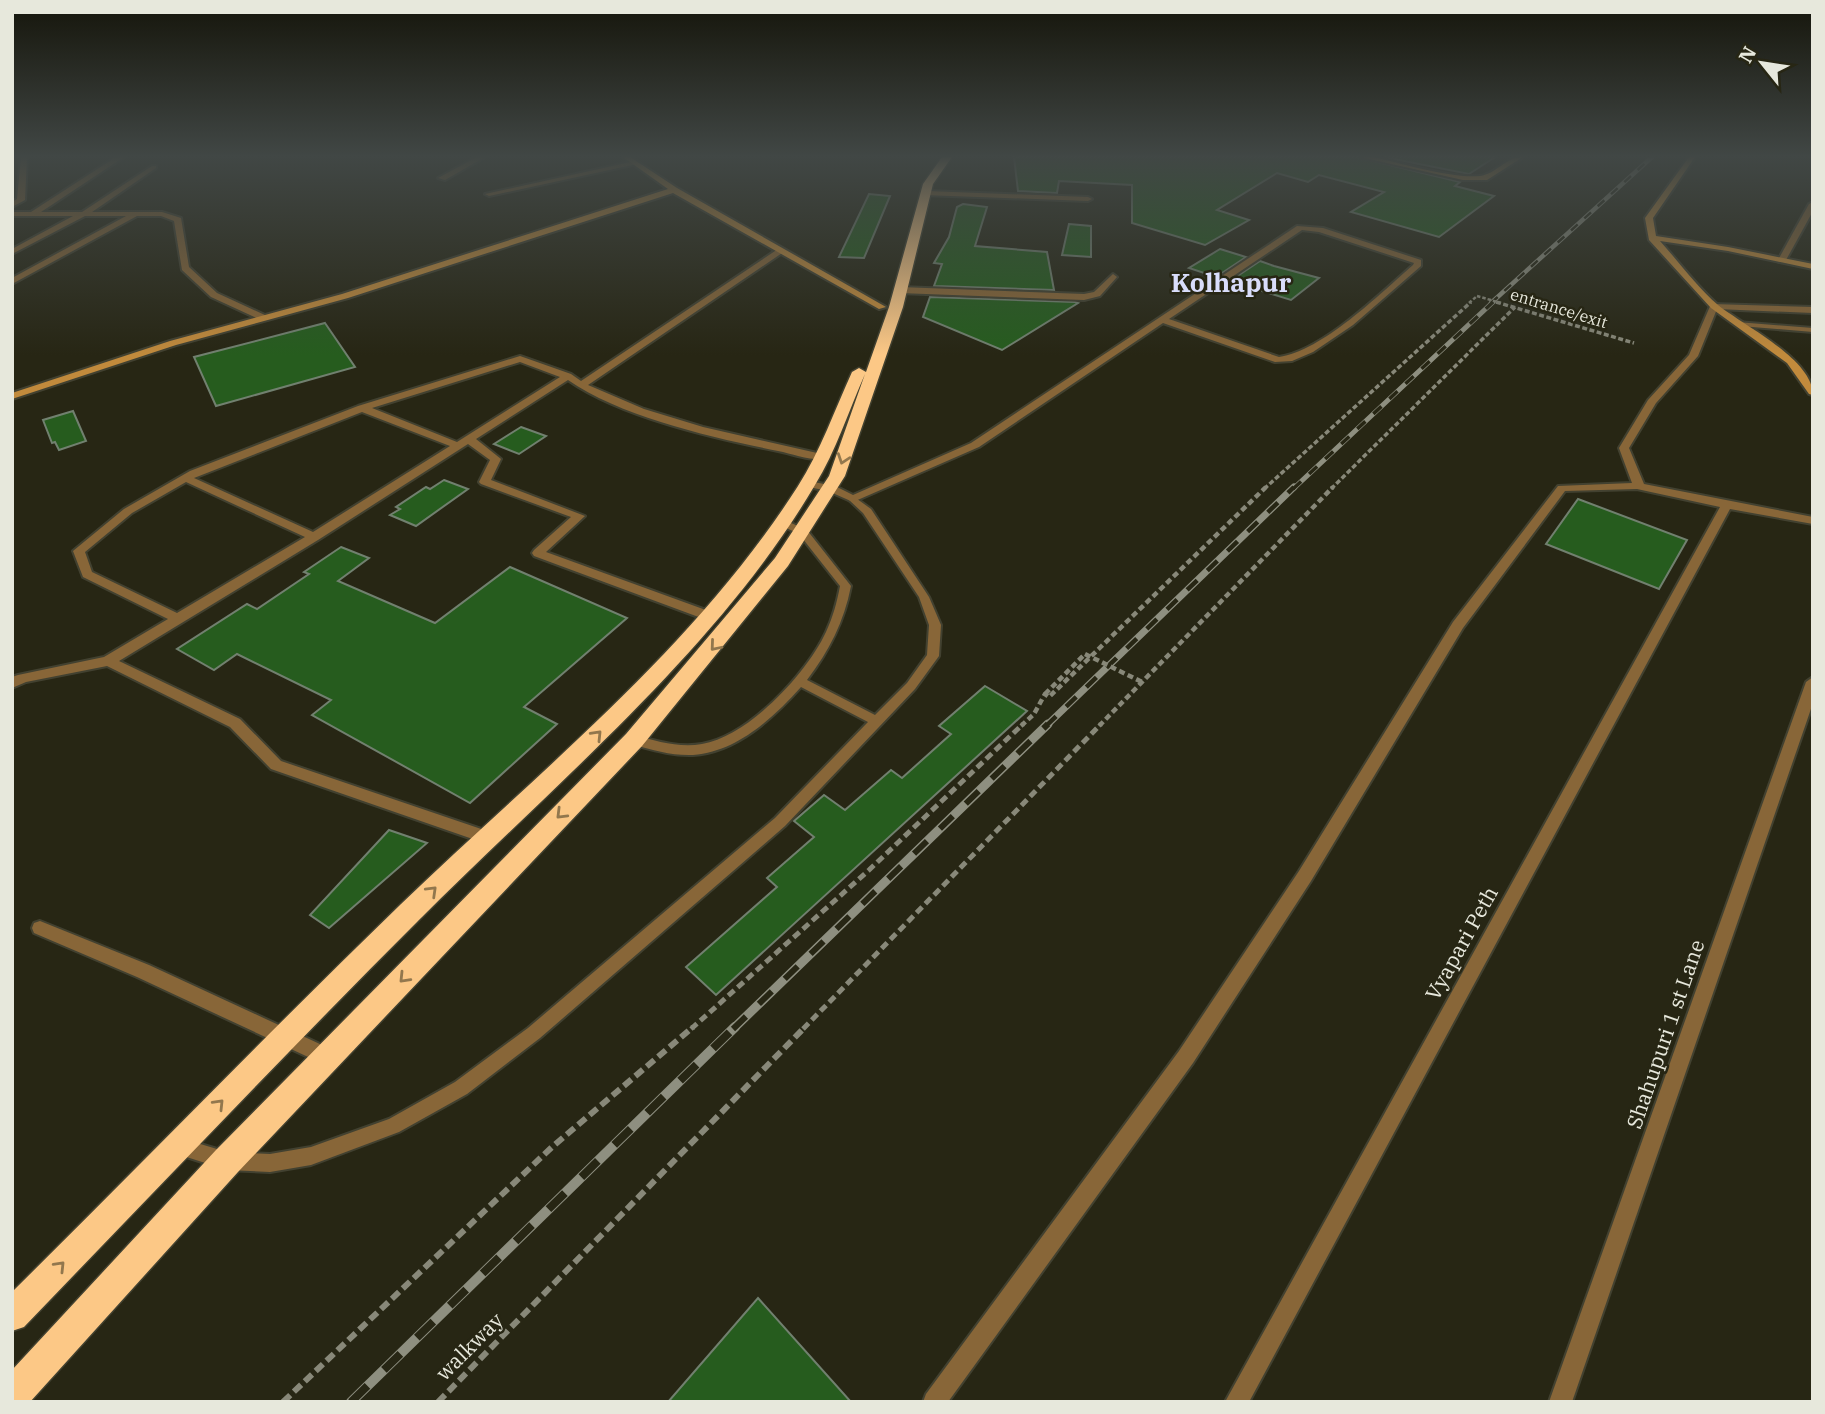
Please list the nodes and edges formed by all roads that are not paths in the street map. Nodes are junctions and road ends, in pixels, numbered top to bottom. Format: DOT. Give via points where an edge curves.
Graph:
graph roads {
  1 [pos="66,223"];
  2 [pos="119,223"];
  3 [pos="178,223"];
  4 [pos="572,223"];
  5 [pos="732,223"];
  6 [pos="907,223"];
  7 [pos="919,223"];
  8 [pos="1650,223"];
  9 [pos="1802,223"];
  10 [pos="1652,238"];
  11 [pos="781,251"];
  12 [pos="12,252"];
  13 [pos="1782,260"];
  14 [pos="1813,267"];
  15 [pos="1113,277"];
  16 [pos="12,282"];
  17 [pos="900,290"];
  18 [pos="1714,306"];
  19 [pos="882,307"];
  20 [pos="1813,310"];
  21 [pos="264,318"];
  22 [pos="1161,320"];
  23 [pos="1740,324"];
  24 [pos="1813,330"];
  25 [pos="568,376"];
  26 [pos="581,385"];
  27 [pos="1813,392"];
  28 [pos="12,396"];
  29 [pos="362,408"];
  30 [pos="464,443"];
  31 [pos="822,457"];
  32 [pos="185,478"];
  33 [pos="808,484"];
  34 [pos="1639,486"];
  35 [pos="831,488"];
  36 [pos="853,499"];
  37 [pos="1726,506"];
  38 [pos="1813,522"];
  39 [pos="793,527"];
  40 [pos="314,537"];
  41 [pos="709,616"];
  42 [pos="178,619"];
  43 [pos="108,661"];
  44 [pos="801,682"];
  45 [pos="1813,682"];
  46 [pos="12,683"];
  47 [pos="876,722"];
  48 [pos="634,740"];
  49 [pos="487,838"];
  50 [pos="40,928"];
  51 [pos="286,1037"];
  52 [pos="328,1057"];
  53 [pos="177,1145"];
  54 [pos="227,1161"];
  55 [pos="12,1315"];
  56 [pos="12,1396"];
  57 [pos="934,1402"];
  58 [pos="1236,1402"];
  59 [pos="1560,1402"];
  1 -- 12 [label="street"];
  2 -- 16 [label="street"];
  3 -- 21 [label="street" via="185,268 214,295"];
  4 -- 21 [label="street"];
  5 -- 11 [label="street"];
  6 -- 19 [label="highway"];
  7 -- 17 [label="highway"];
  8 -- 10 [label="street"];
  9 -- 13 [label="street"];
  10 -- 13 [label="street"];
  10 -- 18 [label="street"];
  11 -- 19 [label="street"];
  11 -- 26 [label="street"];
  13 -- 14 [label="street"];
  15 -- 17 [label="street" via="1097,294 1084,297"];
  17 -- 35 [label="highway, one-way"];
  18 -- 20 [label="street"];
  18 -- 23 [label="street"];
  18 -- 34 [label="street" via="1693,356 1652,402 1624,448"];
  19 -- 31 [label="highway"];
  21 -- 28 [label="street" via="173,342"];
  22 -- 22 [label="street" via="1300,228 1320,230 1418,262 1371,307 1297,359 1278,360"];
  22 -- 36 [label="street" via="975,445"];
  23 -- 24 [label="lane"];
  23 -- 27 [label="street" via="1790,360"];
  25 -- 26 [label="street"];
  25 -- 29 [label="street" via="520,359"];
  25 -- 30 [label="street"];
  26 -- 31 [label="street" via="632,410 721,438"];
  29 -- 30 [label="street"];
  29 -- 32 [label="street"];
  30 -- 40 [label="street"];
  30 -- 41 [label="street" via="496,459 485,482 579,516 538,553"];
  31 -- 33 [label="highway"];
  32 -- 40 [label="street"];
  32 -- 42 [label="street" via="128,511 79,551 87,574"];
  33 -- 35 [label="street"];
  33 -- 39 [label="highway"];
  34 -- 37 [label="street"];
  34 -- 57 [label="street" via="1562,488 1458,625 1305,876 1186,1057"];
  35 -- 36 [label="street"];
  35 -- 39 [label="highway"];
  36 -- 47 [label="lane" via="867,511 907,569 935,625 933,656"];
  37 -- 38 [label="street"];
  37 -- 58 [label="street, Vyapari Peth"];
  39 -- 41 [label="highway"];
  39 -- 44 [label="lane" via="846,586 844,609"];
  39 -- 48 [label="highway, one-way" via="730,628"];
  40 -- 42 [label="street"];
  49 -- 41 [label="highway, one-way" via="589,743"];
  42 -- 43 [label="street"];
  43 -- 46 [label="street"];
  43 -- 49 [label="street" via="235,723 276,765"];
  44 -- 47 [label="lane"];
  44 -- 48 [label="lane" via="762,720 714,746 676,751"];
  45 -- 59 [label="street, Shahupuri 1 st Lane"];
  47 -- 54 [label="lane" via="779,822 534,1033 461,1088 393,1126 311,1156 270,1163"];
  48 -- 52 [label="highway, one-way"];
  51 -- 49 [label="highway, one-way"];
  50 -- 51 [label="street"];
  51 -- 52 [label="street"];
  53 -- 51 [label="highway, one-way"];
  52 -- 54 [label="highway"];
  53 -- 54 [label="lane"];
  55 -- 53 [label="highway, one-way"];
  54 -- 56 [label="highway"];
}
